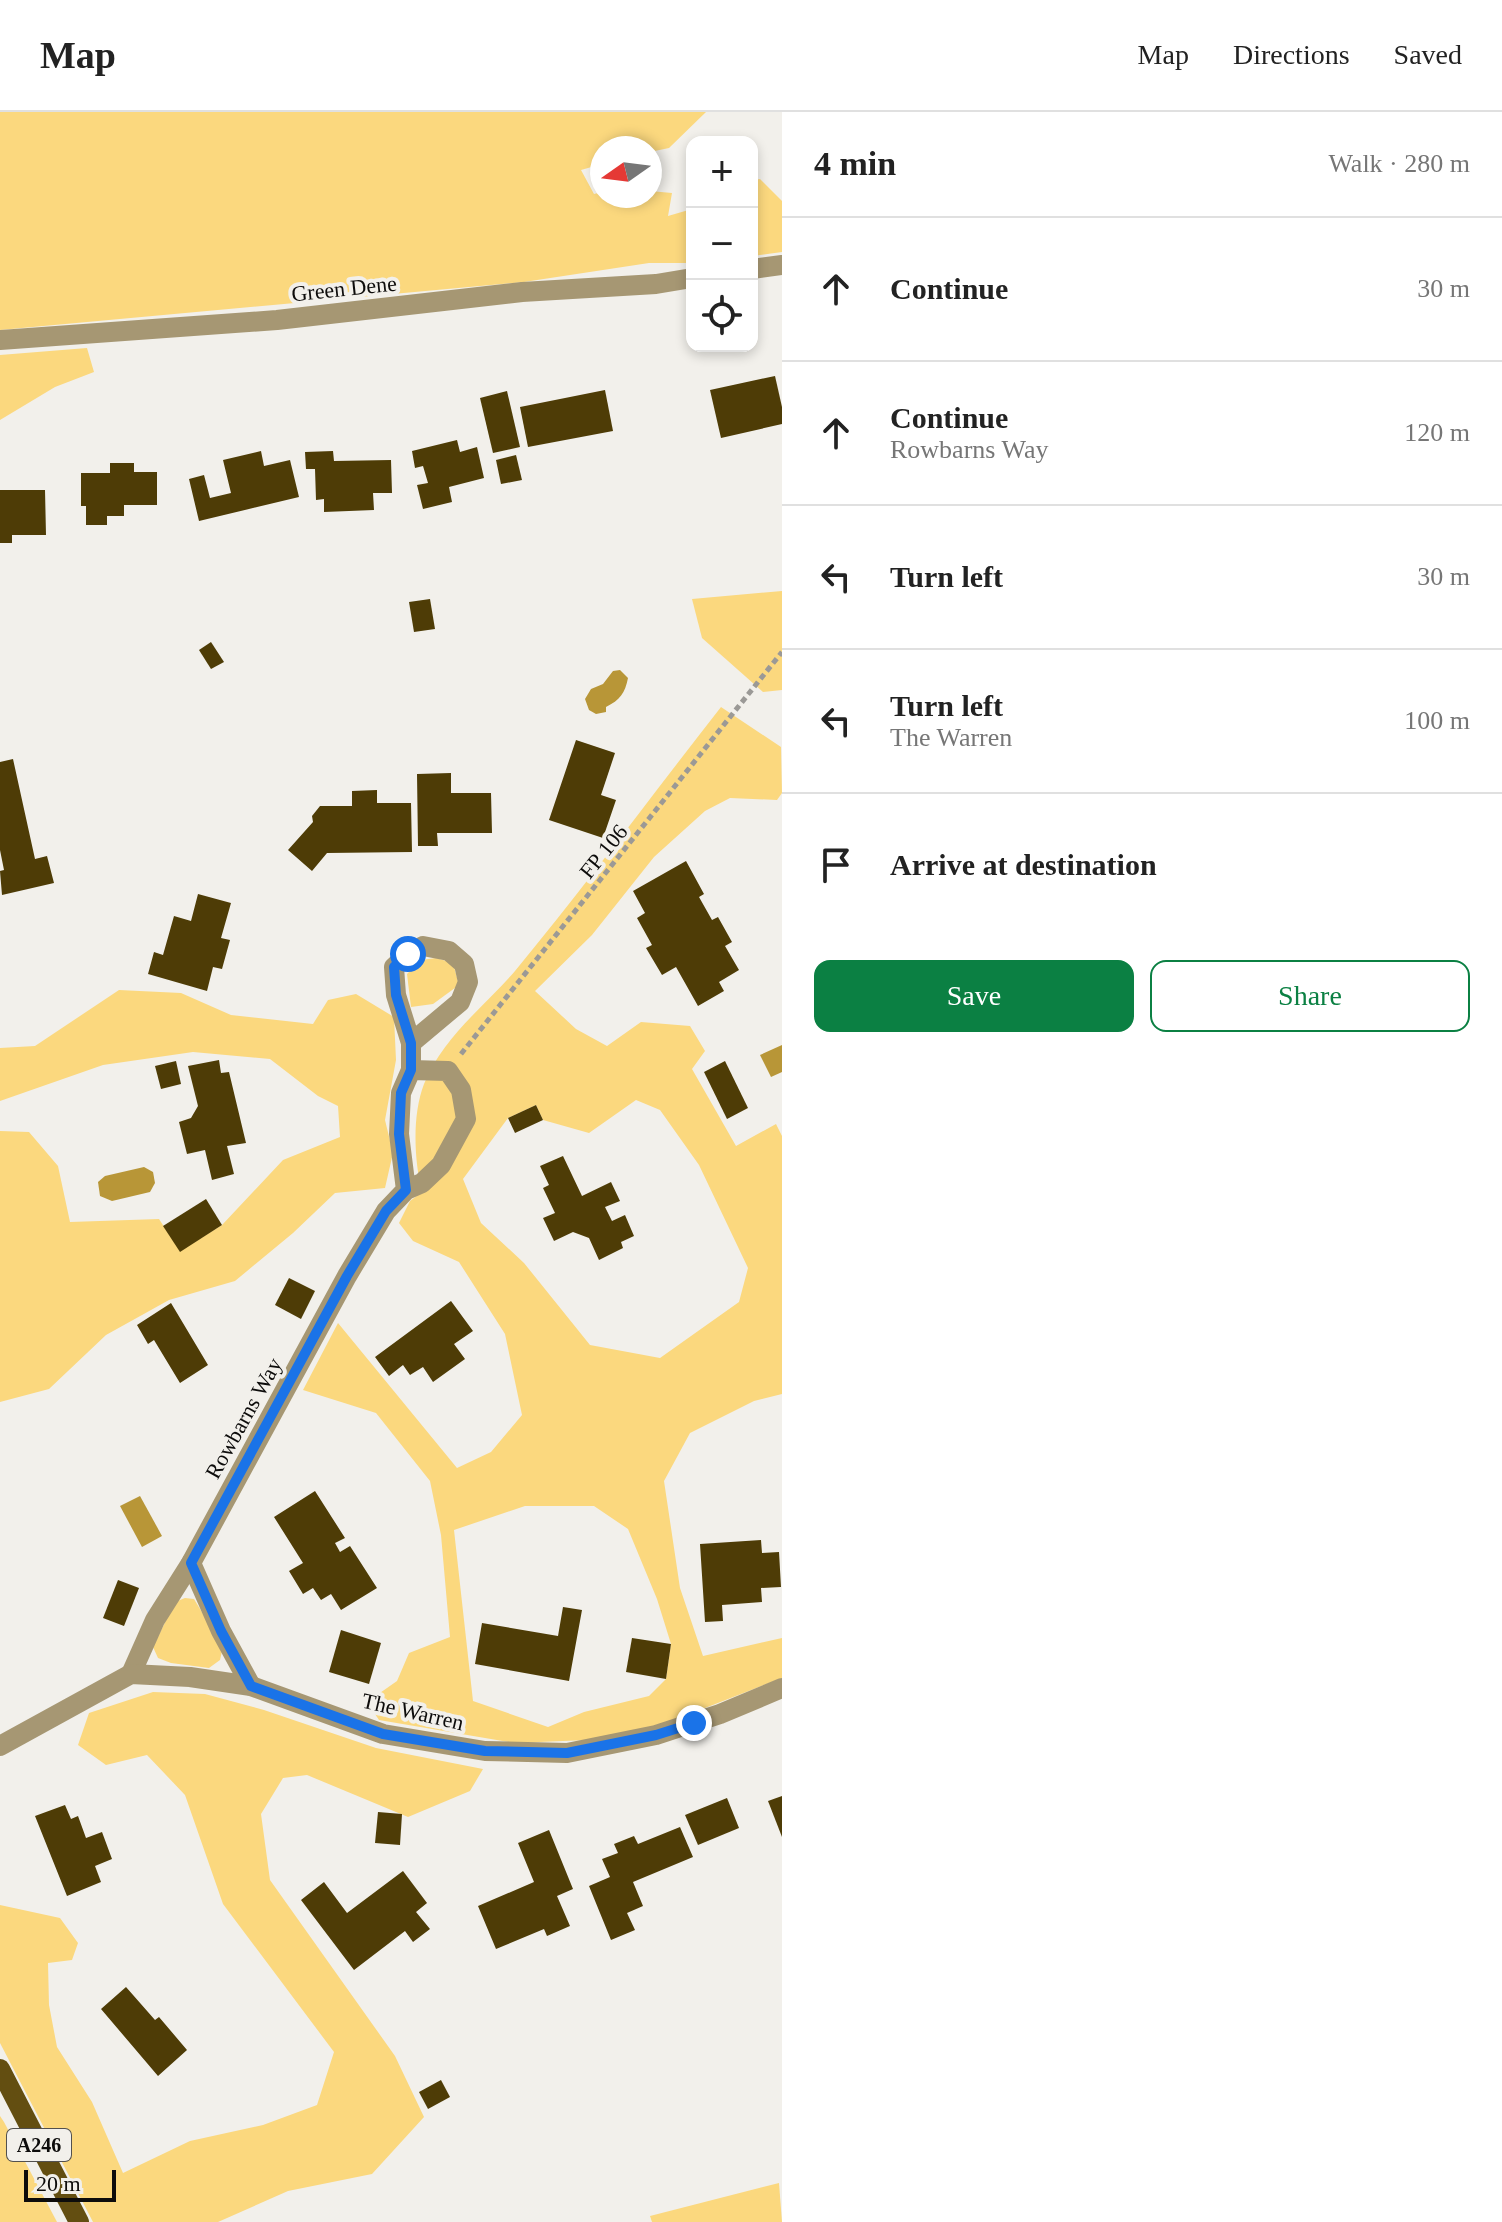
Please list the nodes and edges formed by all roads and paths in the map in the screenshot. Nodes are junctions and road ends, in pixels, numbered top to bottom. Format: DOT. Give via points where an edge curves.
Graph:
graph roads {
  1 [pos="782,265"];
  2 [pos="758,268"];
  3 [pos="686,279"];
  4 [pos="0,340"];
  5 [pos="782,652"];
  6 [pos="411,1043"];
  7 [pos="411,1070"];
  8 [pos="448,1071"];
  9 [pos="406,1190"];
  10 [pos="191,1563"];
  11 [pos="131,1674"];
  12 [pos="251,1686"];
  13 [pos="782,1688"];
  14 [pos="0,1746"];
  15 [pos="0,2069"];
  16 [pos="79,2222"];
  1 -- 2 [label="street"];
  3 -- 4 [label="street, Green Dene" via="277,320"];
  5 -- 8 [label="path, FP 106"];
  6 -- 6 [label="street" via="460,1002 468,982 464,964 449,951 423,946 394,967 396,995"];
  6 -- 7 [label="street"];
  7 -- 8 [label="street"];
  7 -- 9 [label="street" via="401,1093 399,1134"];
  8 -- 9 [label="street, Rowbarns Way" via="461,1090 466,1119 441,1165"];
  9 -- 10 [label="street, Rowbarns Way" via="386,1211 347,1276"];
  10 -- 11 [label="street, Rowbarns Way" via="155,1620"];
  10 -- 12 [label="street"];
  11 -- 12 [label="street, The Warren"];
  11 -- 14 [label="street"];
  12 -- 13 [label="street, The Warren" via="383,1734 485,1751 567,1753 656,1735"];
  15 -- 16 [label="main road, A246"];
}
